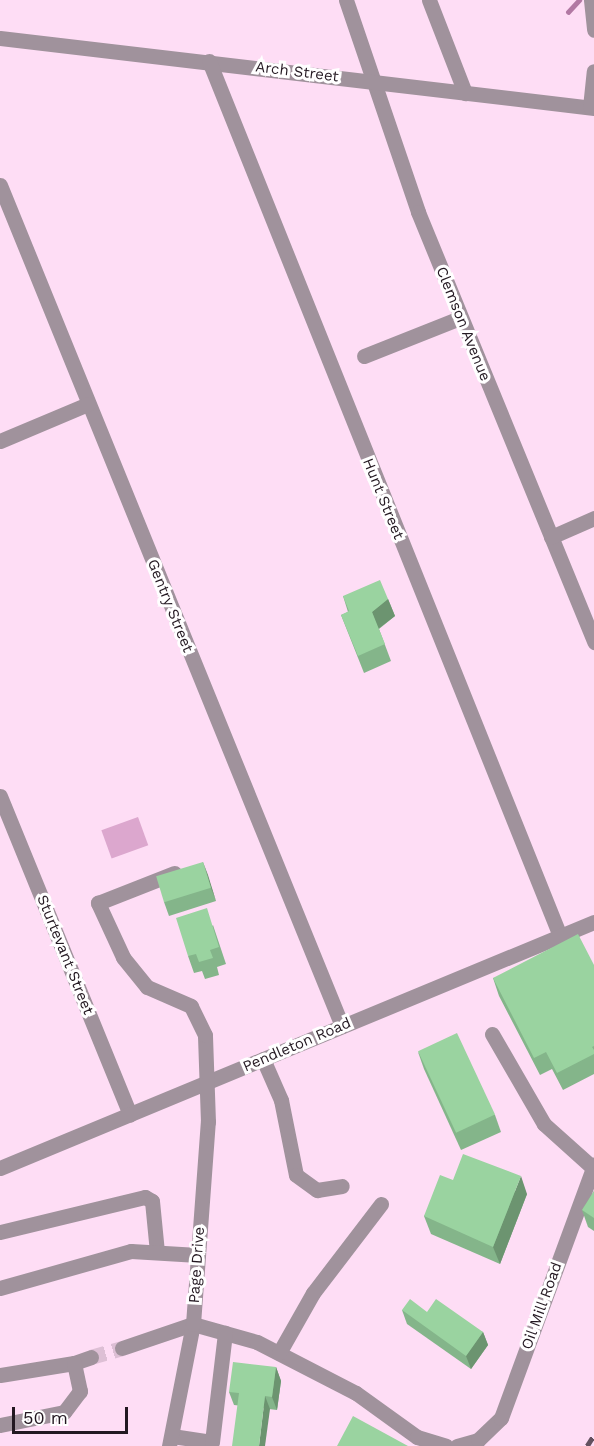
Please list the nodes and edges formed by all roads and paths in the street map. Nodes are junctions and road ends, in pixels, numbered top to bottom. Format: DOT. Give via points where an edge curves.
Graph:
graph roads {
  1 [pos="346,0"];
  2 [pos="429,0"];
  3 [pos="591,0"];
  4 [pos="594,30"];
  5 [pos="0,38"];
  6 [pos="209,61"];
  7 [pos="594,71"];
  8 [pos="376,82"];
  9 [pos="465,93"];
  10 [pos="592,108"];
  11 [pos="0,185"];
  12 [pos="460,318"];
  13 [pos="364,356"];
  14 [pos="88,404"];
  15 [pos="0,441"];
  16 [pos="594,518"];
  17 [pos="551,537"];
  18 [pos="594,642"];
  19 [pos="0,796"];
  20 [pos="192,865"];
  21 [pos="594,922"];
  22 [pos="560,936"];
  23 [pos="342,1026"];
  24 [pos="492,1034"];
  25 [pos="263,1059"];
  26 [pos="208,1083"];
  27 [pos="130,1114"];
  28 [pos="593,1167"];
  29 [pos="0,1168"];
  30 [pos="342,1186"];
  31 [pos="381,1204"];
  32 [pos="0,1232"];
  33 [pos="158,1252"];
  34 [pos="198,1255"];
  35 [pos="0,1288"];
  36 [pos="193,1324"];
  37 [pos="225,1333"];
  38 [pos="122,1348"];
  39 [pos="279,1353"];
  40 [pos="91,1357"];
  41 [pos="74,1363"];
  42 [pos="0,1375"];
  43 [pos="0,1425"];
  44 [pos="171,1441"];
  45 [pos="213,1444"];
  46 [pos="446,1446"];
  47 [pos="457,1446"];
  1 -- 8 [label="street, Clemson Avenue"];
  2 -- 9 [label="street"];
  3 -- 4 [label="street"];
  5 -- 6 [label="street, Arch Street"];
  6 -- 8 [label="street, Arch Street"];
  6 -- 22 [label="street, Hunt Street"];
  7 -- 10 [label="street"];
  8 -- 9 [label="street, Arch Street"];
  8 -- 12 [label="street, Clemson Avenue"];
  9 -- 10 [label="street, Arch Street"];
  11 -- 14 [label="street, Gentry Street"];
  12 -- 13 [label="street"];
  12 -- 17 [label="street, Clemson Avenue"];
  14 -- 15 [label="street"];
  14 -- 23 [label="street, Gentry Street"];
  16 -- 17 [label="street"];
  17 -- 18 [label="street, Clemson Avenue"];
  19 -- 27 [label="street, Sturtevant Street"];
  20 -- 26 [label="street, Page Drive" via="98,903 123,957 147,987 191,1006 206,1035"];
  21 -- 22 [label="street, Pendleton Road"];
  22 -- 23 [label="street, Pendleton Road"];
  23 -- 25 [label="street, Pendleton Road"];
  24 -- 28 [label="street" via="544,1124"];
  25 -- 26 [label="street, Pendleton Road"];
  25 -- 30 [label="street" via="281,1100 296,1175 317,1190"];
  26 -- 27 [label="street, Pendleton Road"];
  26 -- 34 [label="street, Page Drive"];
  27 -- 29 [label="street, Pendleton Road"];
  28 -- 47 [label="street, Oil Mill Road" via="501,1418 478,1440"];
  31 -- 39 [label="street" via="313,1293"];
  32 -- 33 [label="street" via="145,1197 152,1201"];
  33 -- 34 [label="street"];
  33 -- 35 [label="street" via="131,1251"];
  34 -- 36 [label="street, Page Drive"];
  36 -- 37 [label="street"];
  36 -- 38 [label="street"];
  36 -- 44 [label="street, Page Drive"];
  37 -- 39 [label="street"];
  37 -- 45 [label="street"];
  39 -- 46 [label="street" via="356,1393 417,1437"];
  40 -- 41 [label="street"];
  41 -- 42 [label="street"];
  41 -- 43 [label="street" via="80,1391 64,1412"];
  44 -- 45 [label="street"];
}
